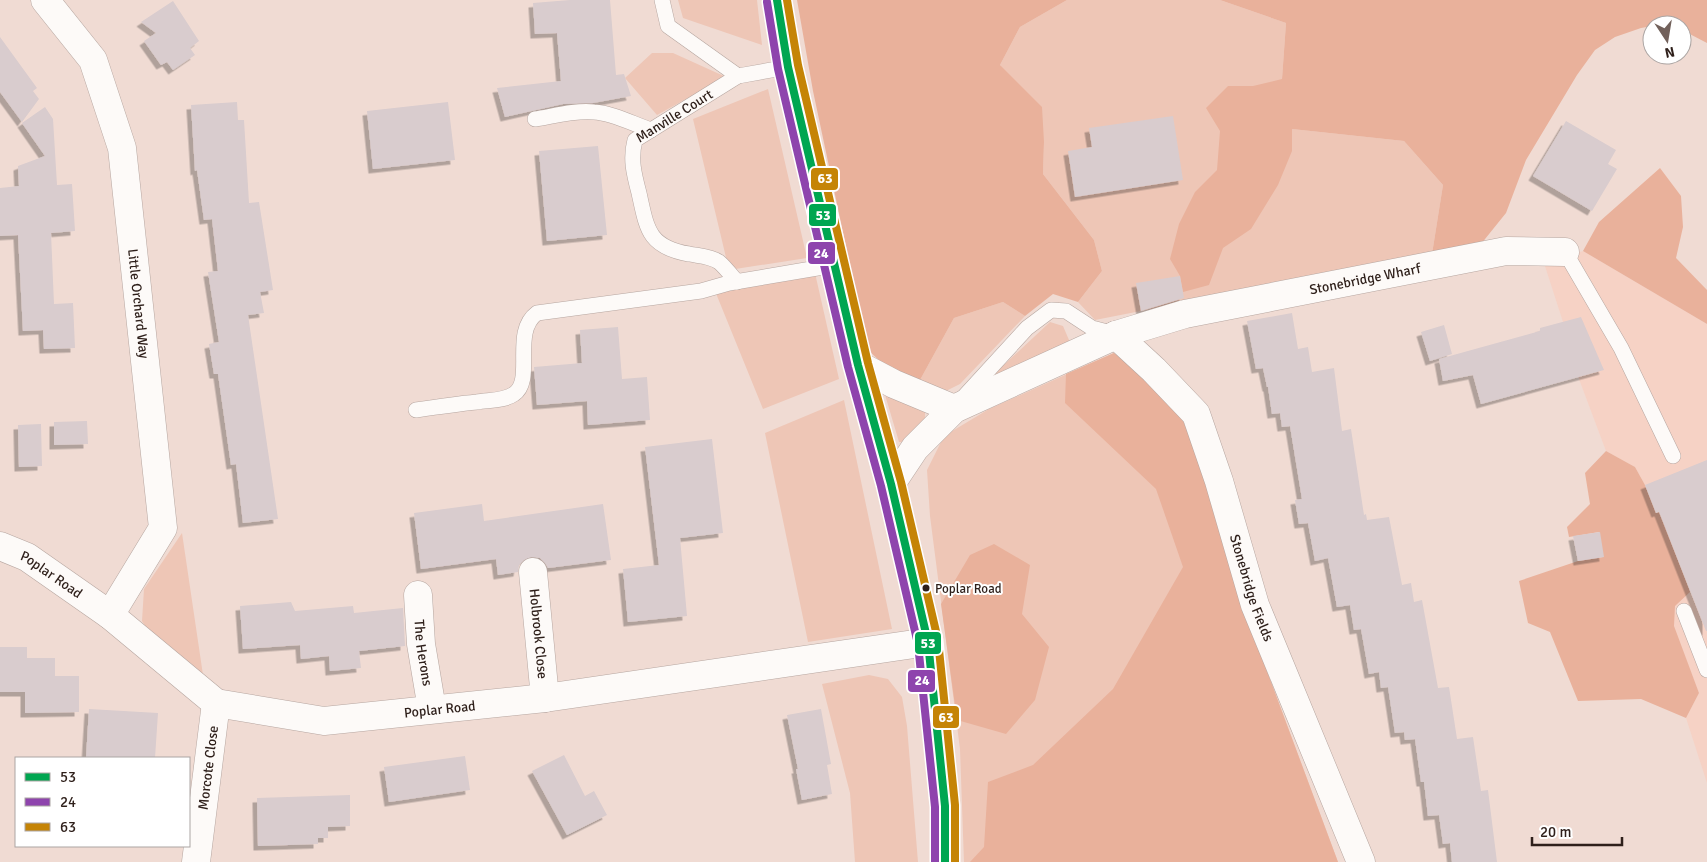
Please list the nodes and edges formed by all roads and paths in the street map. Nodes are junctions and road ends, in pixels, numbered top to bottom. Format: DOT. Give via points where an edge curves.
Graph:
graph roads {
  1 [pos="46,0"];
  2 [pos="662,0"];
  3 [pos="777,0"];
  4 [pos="788,67"];
  5 [pos="738,76"];
  6 [pos="535,119"];
  7 [pos="651,130"];
  8 [pos="1565,252"];
  9 [pos="835,265"];
  10 [pos="737,282"];
  11 [pos="1116,335"];
  12 [pos="858,364"];
  13 [pos="954,409"];
  14 [pos="416,410"];
  15 [pos="1674,456"];
  16 [pos="891,484"];
  17 [pos="0,546"];
  18 [pos="532,572"];
  19 [pos="418,595"];
  20 [pos="1684,611"];
  21 [pos="110,615"];
  22 [pos="928,642"];
  23 [pos="1707,670"];
  24 [pos="545,698"];
  25 [pos="216,703"];
  26 [pos="432,709"];
  27 [pos="196,862"];
  28 [pos="945,862"];
  29 [pos="1361,862"];
  1 -- 21 [label="street, Little Orchard Way" via="94,60 122,148 162,518 163,528"];
  2 -- 5 [label="lane" via="668,26"];
  3 -- 4 [label="main road"];
  4 -- 5 [label="lane, Manville Court"];
  4 -- 9 [label="main road"];
  5 -- 7 [label="lane, Manville Court"];
  6 -- 7 [label="lane" via="595,112"];
  7 -- 10 [label="lane, Manville Court" via="635,140 632,165 646,224 652,236 663,246 719,262"];
  8 -- 11 [label="street, Stonebridge Wharf" via="1506,251 1185,314"];
  8 -- 15 [label="lane, Stonebridge Wharf" via="1621,348"];
  9 -- 10 [label="lane"];
  9 -- 12 [label="main road"];
  10 -- 14 [label="lane" via="701,291 537,313 529,318 526,326 523,378 519,391 513,396"];
  11 -- 13 [label="street, Stonebridge Wharf"];
  11 -- 13 [label="lane" via="1092,328 1066,311 1051,310 1027,328"];
  11 -- 29 [label="street, Stonebridge Fields" via="1196,414 1255,605"];
  12 -- 13 [label="street" via="894,384"];
  12 -- 16 [label="main road"];
  13 -- 16 [label="street, Stonebridge Wharf" via="915,448"];
  16 -- 22 [label="main road"];
  17 -- 21 [label="street, Poplar Road" via="28,557"];
  18 -- 24 [label="street, Holbrook Close"];
  19 -- 26 [label="street, The Herons" via="421,644"];
  20 -- 23 [label="lane"];
  21 -- 25 [label="street, Poplar Road"];
  22 -- 24 [label="street, Poplar Road"];
  22 -- 28 [label="main road" via="945,806"];
  24 -- 26 [label="street, Poplar Road"];
  25 -- 26 [label="street, Poplar Road" via="324,721"];
  25 -- 27 [label="street, Morcote Close"];
}
